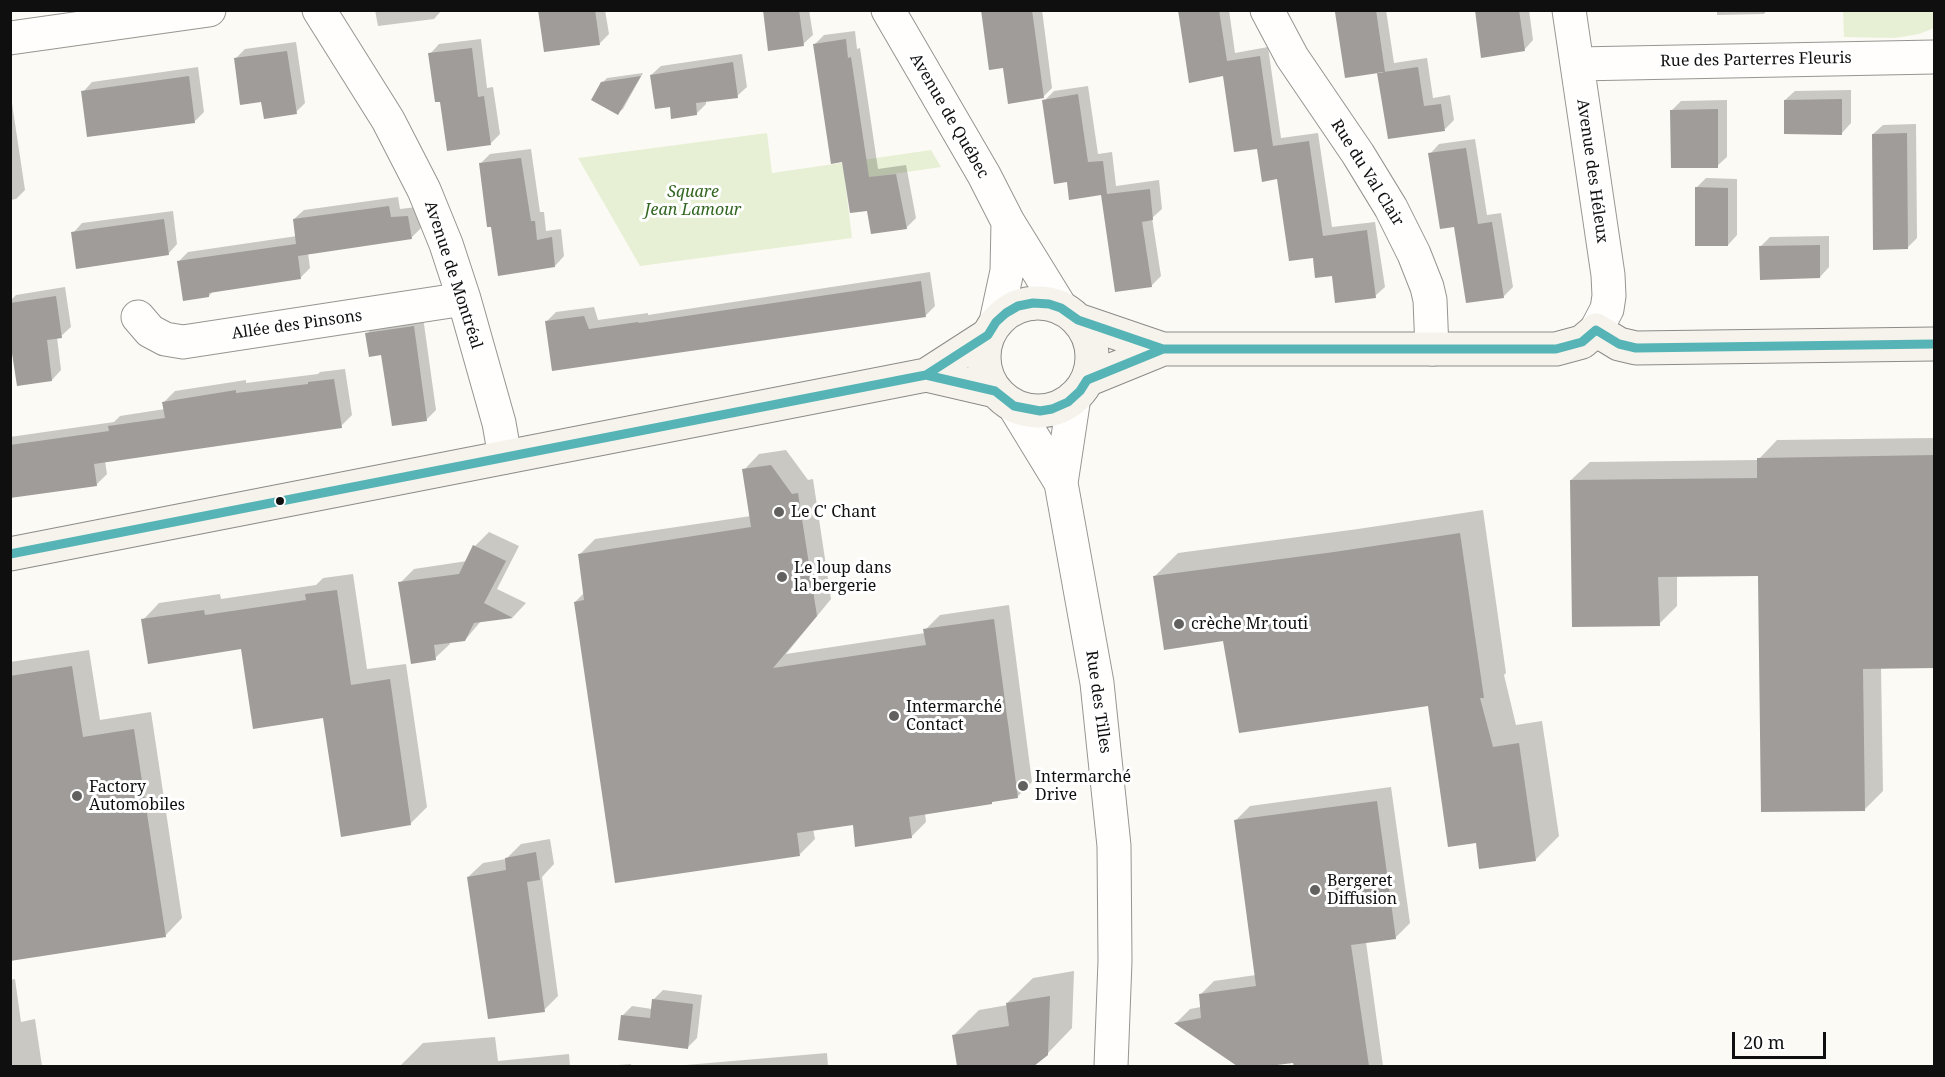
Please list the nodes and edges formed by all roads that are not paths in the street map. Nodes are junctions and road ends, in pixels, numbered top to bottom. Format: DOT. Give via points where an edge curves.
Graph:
graph roads {
  1 [pos="209,10"];
  2 [pos="319,10"];
  3 [pos="888,10"];
  4 [pos="1267,10"];
  5 [pos="1569,10"];
  6 [pos="10,38"];
  7 [pos="1935,57"];
  8 [pos="1577,64"];
  9 [pos="1008,222"];
  10 [pos="464,299"];
  11 [pos="1070,314"];
  12 [pos="138,317"];
  13 [pos="992,328"];
  14 [pos="1596,330"];
  15 [pos="1935,344"];
  16 [pos="1163,349"];
  17 [pos="1432,349"];
  18 [pos="926,375"];
  19 [pos="1080,389"];
  20 [pos="1005,399"];
  21 [pos="505,457"];
  22 [pos="1061,483"];
  23 [pos="10,554"];
  24 [pos="1111,1066"];
  1 -- 6 [label="street"];
  2 -- 10 [label="street, Avenue de Montréal" via="408,154 446,244"];
  3 -- 9 [label="street, Avenue de Québec"];
  4 -- 17 [label="street, Rue du Val Clair" via="1292,57 1391,208 1414,254 1428,287"];
  5 -- 8 [label="street, Avenue des Héleux"];
  7 -- 8 [label="street, Rue des Parterres Fleuris"];
  8 -- 14 [label="street, Avenue des Héleux" via="1608,275 1607,309"];
  9 -- 11 [label="street, Avenue de Québec"];
  9 -- 13 [label="street, Avenue de Québec" via="1007,271"];
  10 -- 12 [label="street, Allée des Pinsons" via="183,342 150,331"];
  10 -- 21 [label="street, Avenue de Montréal"];
  11 -- 13 [label="street" via="1049,304 1033,303 1018,306"];
  11 -- 16 [label="street"];
  11 -- 19 [label="street" via="1087,334 1092,352 1091,367"];
  13 -- 18 [label="street"];
  13 -- 20 [label="street" via="983,351 984,366 990,384"];
  14 -- 15 [label="street" via="1619,344 1636,348"];
  14 -- 17 [label="street" via="1582,342 1556,349"];
  16 -- 17 [label="street"];
  16 -- 19 [label="street"];
  18 -- 20 [label="street"];
  18 -- 21 [label="street"];
  19 -- 20 [label="street" via="1060,406 1046,411 1026,410"];
  19 -- 22 [label="street, Rue des Tilles"];
  20 -- 22 [label="street, Rue des Tilles"];
  21 -- 23 [label="street"];
  22 -- 24 [label="street, Rue des Tilles" via="1097,683 1109,785 1115,961"];
}
